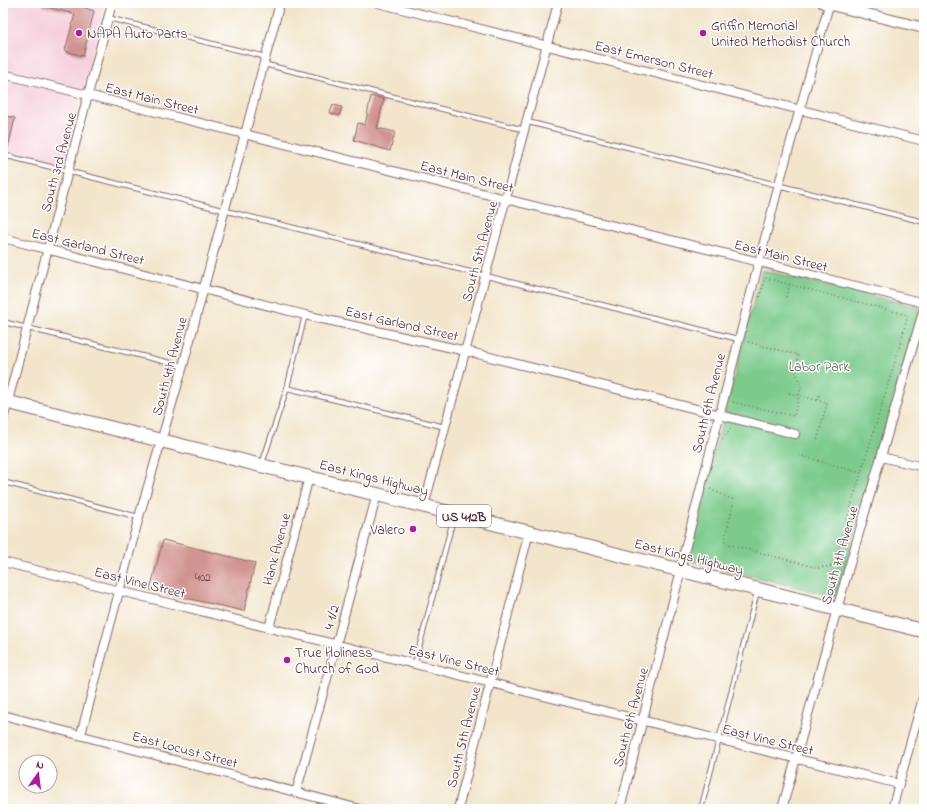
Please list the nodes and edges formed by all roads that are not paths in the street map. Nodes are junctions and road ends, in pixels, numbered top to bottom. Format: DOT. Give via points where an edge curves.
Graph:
graph roads {
  1 [pos="112,3"];
  2 [pos="280,3"];
  3 [pos="378,3"];
  4 [pos="558,3"];
  5 [pos="826,4"];
  6 [pos="108,18"];
  7 [pos="924,28"];
  8 [pos="547,46"];
  9 [pos="265,61"];
  10 [pos="3,74"];
  11 [pos="88,96"];
  12 [pos="801,110"];
  13 [pos="528,122"];
  14 [pos="525,130"];
  15 [pos="246,134"];
  16 [pos="924,141"];
  17 [pos="3,156"];
  18 [pos="68,172"];
  19 [pos="779,184"];
  20 [pos="506,200"];
  21 [pos="225,212"];
  22 [pos="924,222"];
  23 [pos="3,238"];
  24 [pos="48,249"];
  25 [pos="758,263"];
  26 [pos="486,276"];
  27 [pos="203,288"];
  28 [pos="924,303"];
  29 [pos="924,308"];
  30 [pos="305,314"];
  31 [pos="3,322"];
  32 [pos="27,328"];
  33 [pos="738,339"];
  34 [pos="466,351"];
  35 [pos="183,366"];
  36 [pos="286,388"];
  37 [pos="6,402"];
  38 [pos="718,414"];
  39 [pos="3,420"];
  40 [pos="445,427"];
  41 [pos="795,434"];
  42 [pos="162,441"];
  43 [pos="881,457"];
  44 [pos="262,466"];
  45 [pos="924,467"];
  46 [pos="309,477"];
  47 [pos="3,482"];
  48 [pos="377,494"];
  49 [pos="424,506"];
  50 [pos="455,513"];
  51 [pos="139,517"];
  52 [pos="529,532"];
  53 [pos="3,562"];
  54 [pos="681,570"];
  55 [pos="119,590"];
  56 [pos="757,590"];
  57 [pos="837,609"];
  58 [pos="269,628"];
  59 [pos="924,631"];
  60 [pos="337,645"];
  61 [pos="415,664"];
  62 [pos="490,683"];
  63 [pos="924,694"];
  64 [pos="3,715"];
  65 [pos="643,721"];
  66 [pos="81,734"];
  67 [pos="720,740"];
  68 [pos="795,758"];
  69 [pos="899,784"];
  70 [pos="296,793"];
  71 [pos="360,809"];
  72 [pos="458,809"];
  73 [pos="620,809"];
  74 [pos="701,809"];
  75 [pos="782,809"];
  76 [pos="892,809"];
  1 -- 6 [label="street, South 3rd Avenue"];
  2 -- 9 [label="street, South 4th Avenue"];
  3 -- 8 [label="street, East Emerson Street"];
  4 -- 8 [label="street, South 5th Avenue"];
  5 -- 7 [label="street"];
  5 -- 12 [label="street, South 6th Avenue"];
  6 -- 9 [label="lane"];
  6 -- 11 [label="street, South 3rd Avenue"];
  8 -- 12 [label="street, East Emerson Street"];
  8 -- 13 [label="street, South 5th Avenue"];
  9 -- 14 [label="lane"];
  9 -- 15 [label="street, South 4th Avenue"];
  10 -- 11 [label="street, East Main Street"];
  11 -- 15 [label="street, East Main Street"];
  11 -- 18 [label="street, South 3rd Avenue"];
  12 -- 16 [label="street, East Emerson Street"];
  12 -- 19 [label="street, South 6th Avenue"];
  13 -- 14 [label="street, South 5th Avenue"];
  13 -- 19 [label="lane"];
  14 -- 20 [label="street, South 5th Avenue"];
  15 -- 20 [label="street, East Main Street"];
  15 -- 21 [label="street, South 4th Avenue"];
  17 -- 18 [label="lane"];
  18 -- 21 [label="lane"];
  18 -- 24 [label="street, South 3rd Avenue"];
  19 -- 22 [label="lane"];
  19 -- 25 [label="street, South 6th Avenue"];
  20 -- 25 [label="street, East Main Street"];
  20 -- 26 [label="street, South 5th Avenue"];
  21 -- 26 [label="lane"];
  21 -- 27 [label="street, South 4th Avenue"];
  23 -- 24 [label="street, East Garland Street"];
  24 -- 27 [label="street, East Garland Street"];
  24 -- 32 [label="street, South 3rd Avenue"];
  25 -- 28 [label="street, East Main Street"];
  25 -- 33 [label="street, South 6th Avenue"];
  26 -- 33 [label="lane"];
  26 -- 34 [label="street, South 5th Avenue"];
  27 -- 30 [label="street, East Garland Street"];
  27 -- 35 [label="street, South 4th Avenue"];
  29 -- 43 [label="street, South 7th Avenue"];
  30 -- 34 [label="street, East Garland Street"];
  30 -- 36 [label="lane"];
  31 -- 32 [label="lane"];
  32 -- 35 [label="lane"];
  32 -- 37 [label="street, South 3rd Avenue"];
  33 -- 38 [label="street, South 6th Avenue"];
  34 -- 38 [label="street, East Garland Street"];
  34 -- 40 [label="street, South 5th Avenue"];
  35 -- 42 [label="street, South 4th Avenue"];
  36 -- 40 [label="lane"];
  36 -- 44 [label="lane"];
  37 -- 39 [label="street, South 3rd Avenue"];
  37 -- 42 [label="main road, East Kings Highway / US 412B"];
  38 -- 41 [label="street, East Garland Street"];
  38 -- 54 [label="street, South 6th Avenue"];
  40 -- 49 [label="street, South 5th Avenue"];
  42 -- 44 [label="main road, East Kings Highway / US 412B"];
  42 -- 51 [label="street, South 4th Avenue"];
  43 -- 45 [label="street"];
  43 -- 57 [label="street, South 7th Avenue"];
  44 -- 46 [label="main road, East Kings Highway / US 412B"];
  46 -- 48 [label="main road, East Kings Highway / US 412B"];
  46 -- 58 [label="street, Hank Avenue"];
  47 -- 51 [label="lane"];
  48 -- 49 [label="main road, East Kings Highway / US 412B"];
  48 -- 60 [label="street, 4 1/2"];
  49 -- 50 [label="main road, East Kings Highway / US 412B"];
  50 -- 52 [label="main road, East Kings Highway / US 412B"];
  50 -- 61 [label="lane"];
  51 -- 55 [label="street, South 4th Avenue"];
  52 -- 54 [label="main road, East Kings Highway / US 412B"];
  52 -- 62 [label="street, South 5th Avenue"];
  53 -- 55 [label="street, East Vine Street"];
  54 -- 56 [label="main road, East Kings Highway / US 412B"];
  54 -- 65 [label="street, South 6th Avenue"];
  55 -- 58 [label="street, East Vine Street"];
  55 -- 66 [label="street, South 4th Avenue"];
  56 -- 57 [label="main road, East Kings Highway / US 412B"];
  56 -- 67 [label="lane"];
  57 -- 59 [label="main road, East Kings Highway / US 412B"];
  57 -- 68 [label="street, South 7th Avenue"];
  58 -- 60 [label="street, East Vine Street"];
  60 -- 61 [label="street, East Vine Street"];
  60 -- 70 [label="street, 4 1/2"];
  61 -- 62 [label="street, East Vine Street"];
  62 -- 65 [label="street, East Vine Street"];
  62 -- 72 [label="street, South 5th Avenue"];
  63 -- 69 [label="street"];
  64 -- 66 [label="street, East Locust Street"];
  65 -- 67 [label="street, East Vine Street"];
  65 -- 73 [label="street, South 6th Avenue"];
  66 -- 70 [label="street, East Locust Street"];
  67 -- 68 [label="street, East Vine Street"];
  67 -- 74 [label="lane"];
  68 -- 69 [label="street, East Vine Street"];
  68 -- 75 [label="street, South 7th Avenue"];
  69 -- 76 [label="street"];
  70 -- 71 [label="street, East Locust Street"];
}
